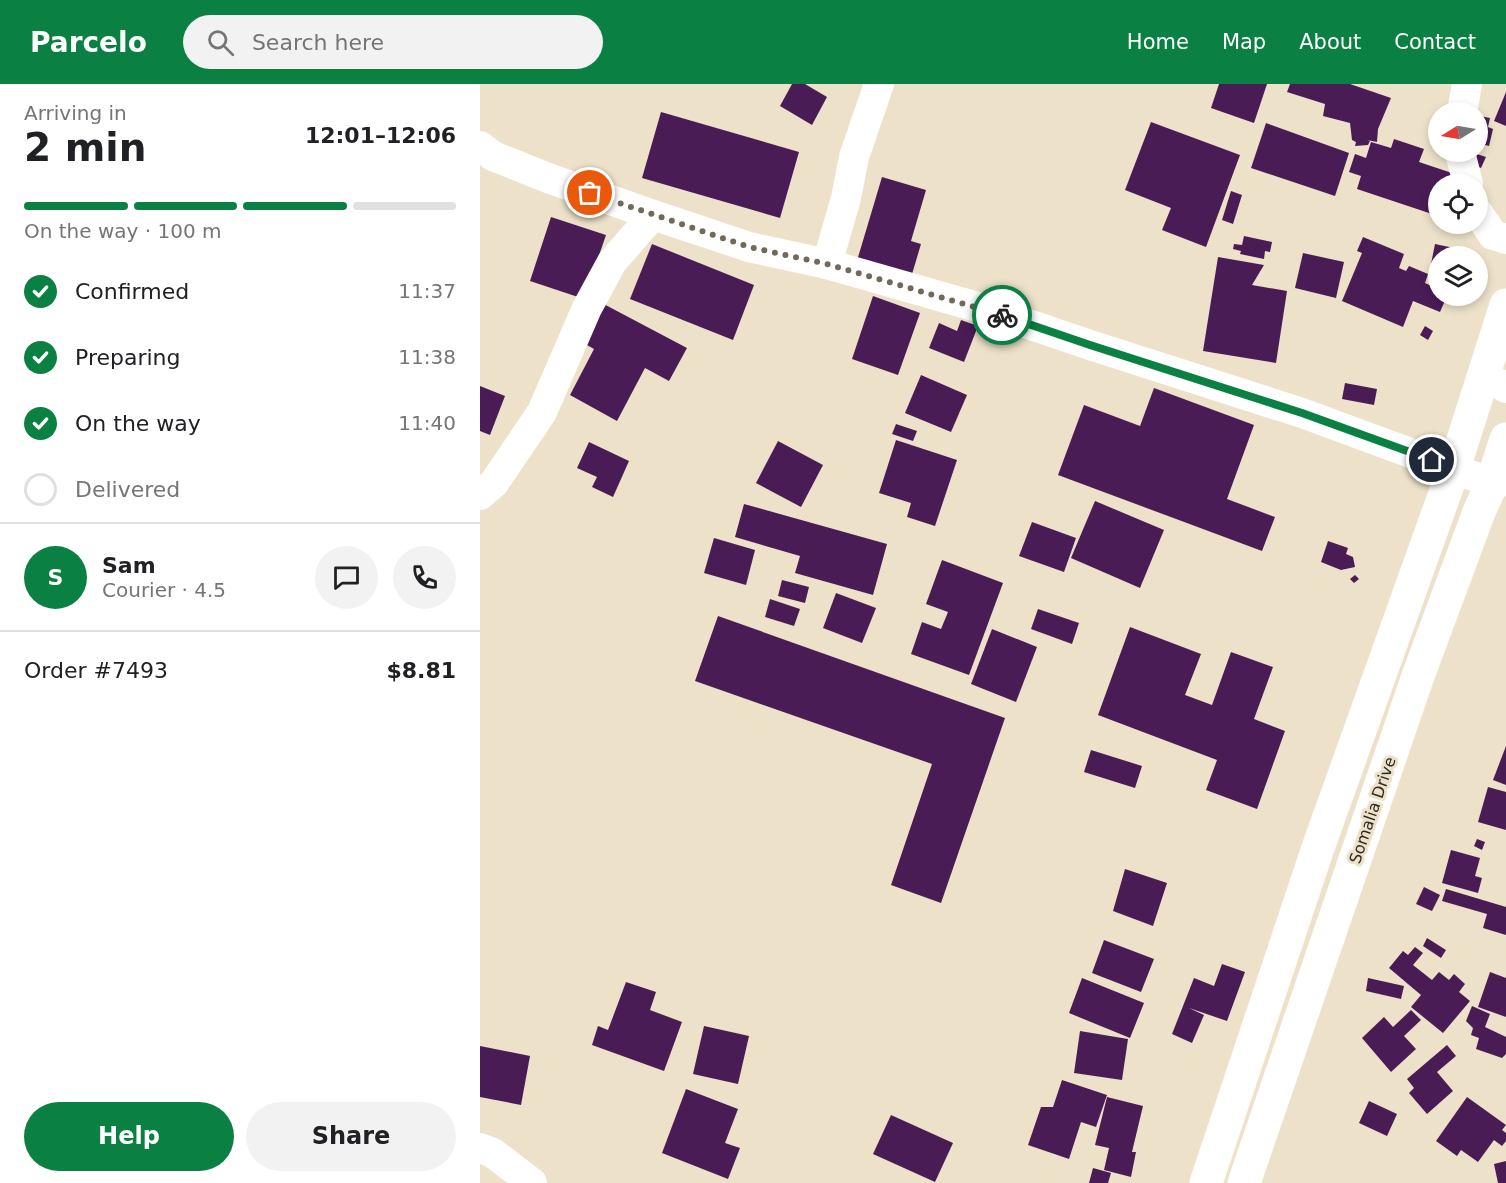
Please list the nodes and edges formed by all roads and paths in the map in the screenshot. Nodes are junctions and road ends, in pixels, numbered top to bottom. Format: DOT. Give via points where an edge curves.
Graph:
graph roads {
  1 [pos="879,84"];
  2 [pos="1467,84"];
  3 [pos="1464,102"];
  4 [pos="480,147"];
  5 [pos="653,215"];
  6 [pos="1488,228"];
  7 [pos="1506,239"];
  8 [pos="827,264"];
  9 [pos="1506,305"];
  10 [pos="1495,381"];
  11 [pos="1506,439"];
  12 [pos="1454,468"];
  13 [pos="1499,482"];
  14 [pos="480,495"];
  15 [pos="480,1148"];
  16 [pos="532,1183"];
  17 [pos="1206,1183"];
  18 [pos="1244,1183"];
  1 -- 8 [label="street" via="854,157"];
  2 -- 3 [label="street"];
  4 -- 5 [label="street" via="493,156"];
  5 -- 8 [label="street" via="749,247"];
  5 -- 14 [label="street" via="612,262 587,308 542,412 494,483"];
  6 -- 7 [label="street" via="1493,235"];
  8 -- 12 [label="street" via="981,308 1302,413"];
  9 -- 10 [label="main road"];
  10 -- 12 [label="main road"];
  11 -- 13 [label="main road, Somalia Drive"];
  12 -- 13 [label="street"];
  12 -- 17 [label="main road" via="1319,845"];
  13 -- 18 [label="main road, Somalia Drive" via="1479,512 1418,676"];
  15 -- 16 [label="street" via="493,1153"];
}
